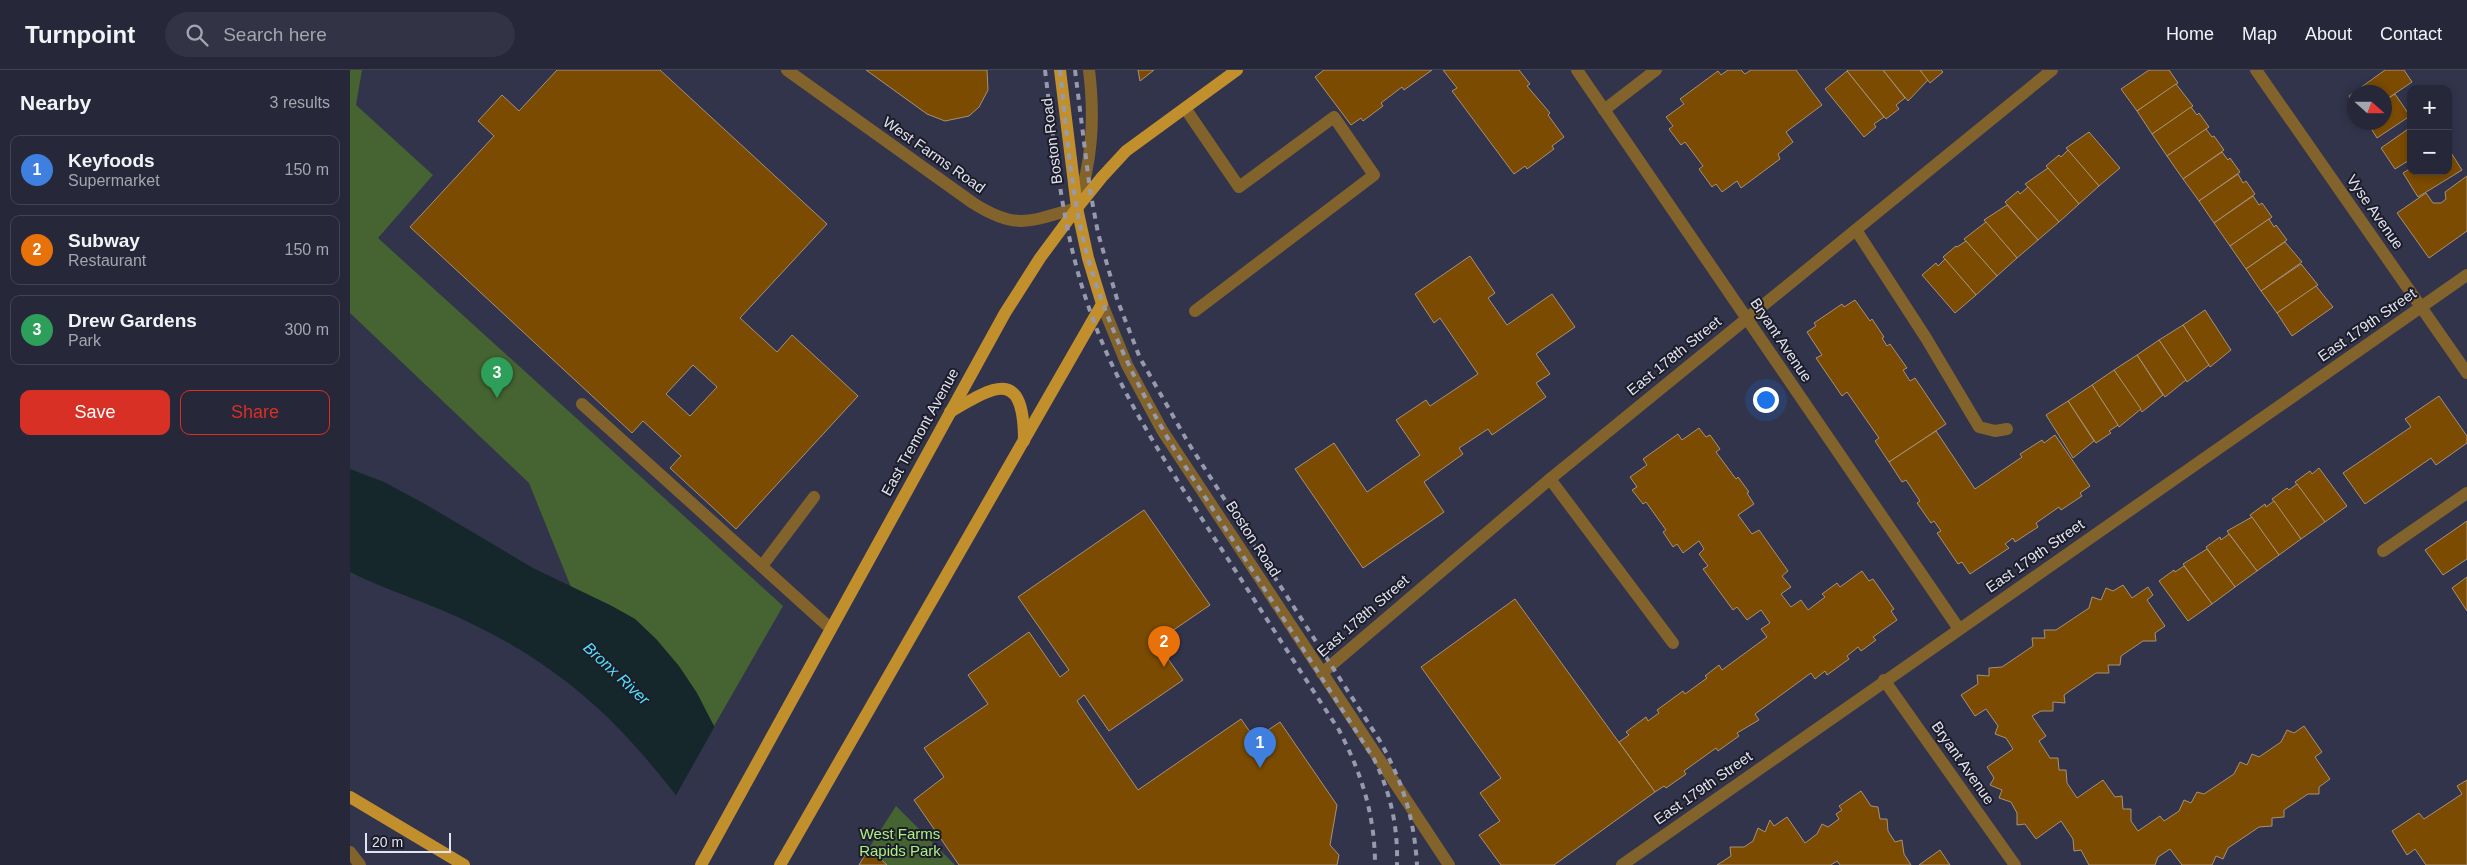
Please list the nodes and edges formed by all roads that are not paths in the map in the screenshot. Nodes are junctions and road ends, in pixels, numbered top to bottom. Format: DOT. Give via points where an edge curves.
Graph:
graph roads {
  1 [pos="787,70"];
  2 [pos="1060,70"];
  3 [pos="1089,70"];
  4 [pos="1237,70"];
  5 [pos="1577,70"];
  6 [pos="1656,70"];
  7 [pos="2052,70"];
  8 [pos="2256,70"];
  9 [pos="1185,108"];
  10 [pos="1604,110"];
  11 [pos="1077,208"];
  12 [pos="1856,230"];
  13 [pos="2467,275"];
  14 [pos="1102,304"];
  15 [pos="2421,307"];
  16 [pos="1195,311"];
  17 [pos="1746,318"];
  18 [pos="2467,373"];
  19 [pos="582,404"];
  20 [pos="948,413"];
  21 [pos="2008,429"];
  22 [pos="1024,441"];
  23 [pos="1550,479"];
  24 [pos="2467,493"];
  25 [pos="814,497"];
  26 [pos="2383,551"];
  27 [pos="762,566"];
  28 [pos="830,628"];
  29 [pos="1958,628"];
  30 [pos="1673,643"];
  31 [pos="1322,673"];
  32 [pos="1884,680"];
  33 [pos="350,797"];
  34 [pos="350,852"];
  35 [pos="701,864"];
  36 [pos="360,865"];
  37 [pos="464,865"];
  38 [pos="780,865"];
  39 [pos="1449,865"];
  40 [pos="1622,865"];
  41 [pos="2015,865"];
  1 -- 11 [label="street, West Farms Road" via="994,216 1018,222"];
  2 -- 11 [label="main road, Boston Road"];
  3 -- 11 [label="street, Boston Road" via="1093,104 1092,149"];
  4 -- 9 [label="main road, East Tremont Avenue"];
  5 -- 10 [label="street, Bryant Avenue"];
  6 -- 10 [label="street"];
  7 -- 12 [label="street, East 178th Street"];
  8 -- 15 [label="street, Vyse Avenue"];
  9 -- 11 [label="main road, East Tremont Avenue" via="1114,163"];
  9 -- 16 [label="street" via="1239,187 1334,116 1374,175"];
  10 -- 17 [label="street, Bryant Avenue"];
  11 -- 14 [label="main road, Boston Road"];
  11 -- 20 [label="main road, East Tremont Avenue" via="1010,305"];
  12 -- 17 [label="street, East 178th Street"];
  12 -- 21 [label="street" via="1979,427 1995,431"];
  13 -- 15 [label="street, East 179th Street"];
  14 -- 22 [label="main road"];
  14 -- 31 [label="street, Boston Road" via="1127,365 1162,430"];
  15 -- 18 [label="street, Vyse Avenue"];
  15 -- 29 [label="street, East 179th Street"];
  17 -- 23 [label="street, East 178th Street"];
  17 -- 29 [label="street, Bryant Avenue"];
  19 -- 27 [label="street"];
  20 -- 22 [label="main road" via="986,392 1004,389 1019,401"];
  20 -- 28 [label="main road, East Tremont Avenue"];
  22 -- 38 [label="main road"];
  23 -- 30 [label="street"];
  23 -- 31 [label="street, East 178th Street"];
  24 -- 26 [label="street"];
  25 -- 27 [label="street"];
  27 -- 28 [label="street"];
  28 -- 35 [label="main road, East Tremont Avenue"];
  29 -- 32 [label="street, East 179th Street"];
  31 -- 39 [label="street, Boston Road"];
  32 -- 40 [label="street, East 179th Street"];
  32 -- 41 [label="street, Bryant Avenue"];
  33 -- 37 [label="main road"];
  34 -- 36 [label="street"];
}
